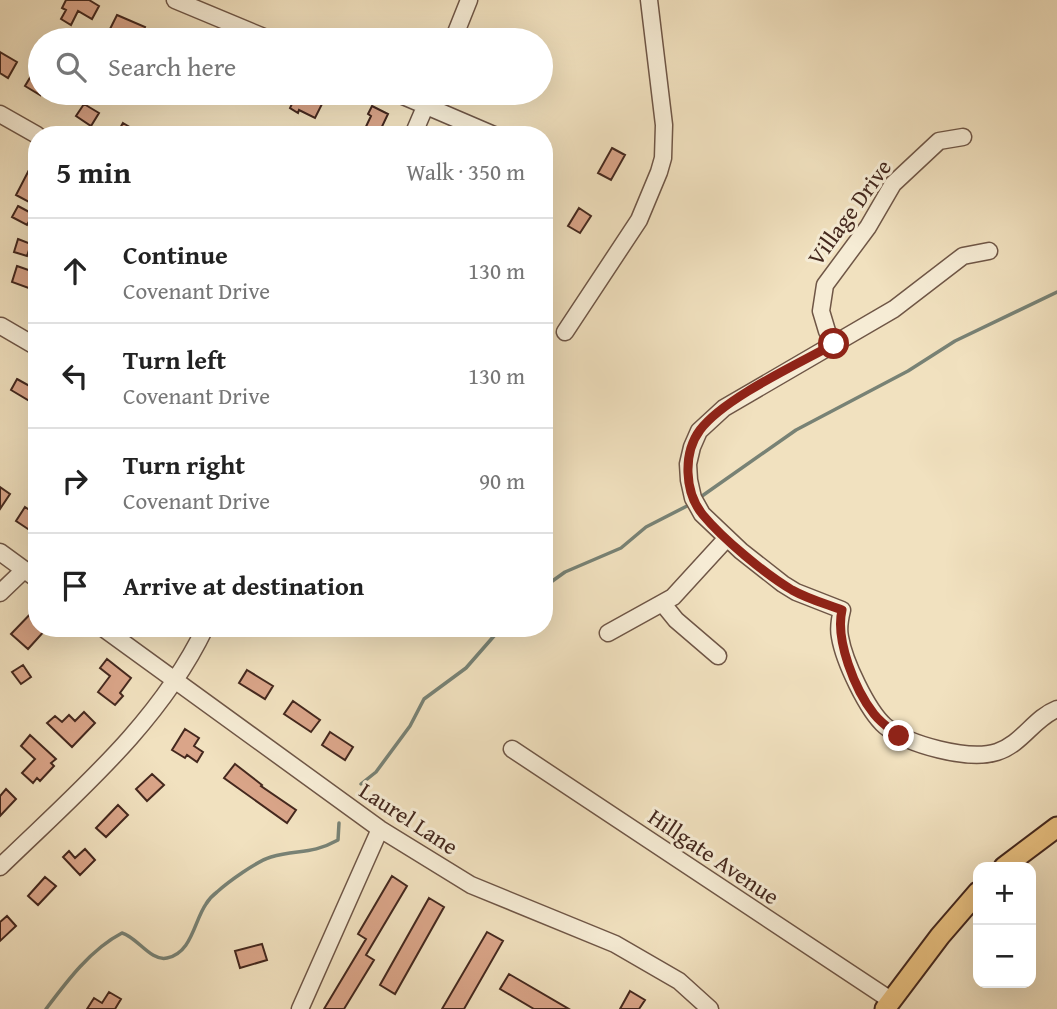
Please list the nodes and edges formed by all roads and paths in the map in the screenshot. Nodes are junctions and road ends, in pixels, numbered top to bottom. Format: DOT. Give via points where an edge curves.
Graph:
graph roads {
  1 [pos="175,0"];
  2 [pos="469,0"];
  3 [pos="649,0"];
  4 [pos="242,28"];
  5 [pos="458,28"];
  6 [pos="426,105"];
  7 [pos="439,105"];
  8 [pos="0,114"];
  9 [pos="417,126"];
  10 [pos="478,126"];
  11 [pos="28,130"];
  12 [pos="962,137"];
  13 [pos="989,251"];
  14 [pos="1,326"];
  15 [pos="565,332"];
  16 [pos="28,342"];
  17 [pos="834,344"];
  18 [pos="727,538"];
  19 [pos="0,552"];
  20 [pos="28,573"];
  21 [pos="28,575"];
  22 [pos="0,593"];
  23 [pos="663,604"];
  24 [pos="608,633"];
  25 [pos="115,637"];
  26 [pos="200,637"];
  27 [pos="718,656"];
  28 [pos="176,682"];
  29 [pos="1057,709"];
  30 [pos="512,750"];
  31 [pos="1057,827"];
  32 [pos="380,829"];
  33 [pos="1011,862"];
  34 [pos="0,867"];
  35 [pos="973,898"];
  36 [pos="888,1005"];
  37 [pos="300,1009"];
  38 [pos="710,1009"];
  1 -- 4 [label="street"];
  2 -- 5 [label="street"];
  3 -- 15 [label="street" via="664,125 663,158 639,220"];
  6 -- 9 [label="street"];
  7 -- 10 [label="street"];
  8 -- 11 [label="street"];
  12 -- 17 [label="street, Village Drive" via="939,141 893,184 825,285 821,310"];
  13 -- 17 [label="street" via="963,256 894,309"];
  14 -- 16 [label="street"];
  17 -- 18 [label="street" via="724,408 699,431 688,464 693,498 702,514"];
  18 -- 23 [label="street"];
  18 -- 29 [label="street" via="783,584 842,610 839,636 857,684 873,713 899,736 948,750 989,753 1013,744"];
  19 -- 20 [label="street"];
  21 -- 22 [label="street"];
  23 -- 24 [label="street"];
  23 -- 27 [label="street"];
  25 -- 28 [label="street, Laurel Lane"];
  26 -- 28 [label="street"];
  28 -- 32 [label="street, Laurel Lane"];
  28 -- 34 [label="street" via="121,747"];
  30 -- 36 [label="street, Hillgate Avenue"];
  31 -- 33 [label="main road"];
  32 -- 37 [label="street"];
  32 -- 38 [label="street, Laurel Lane" via="471,885 615,944 679,981"];
  35 -- 36 [label="main road"];
}
